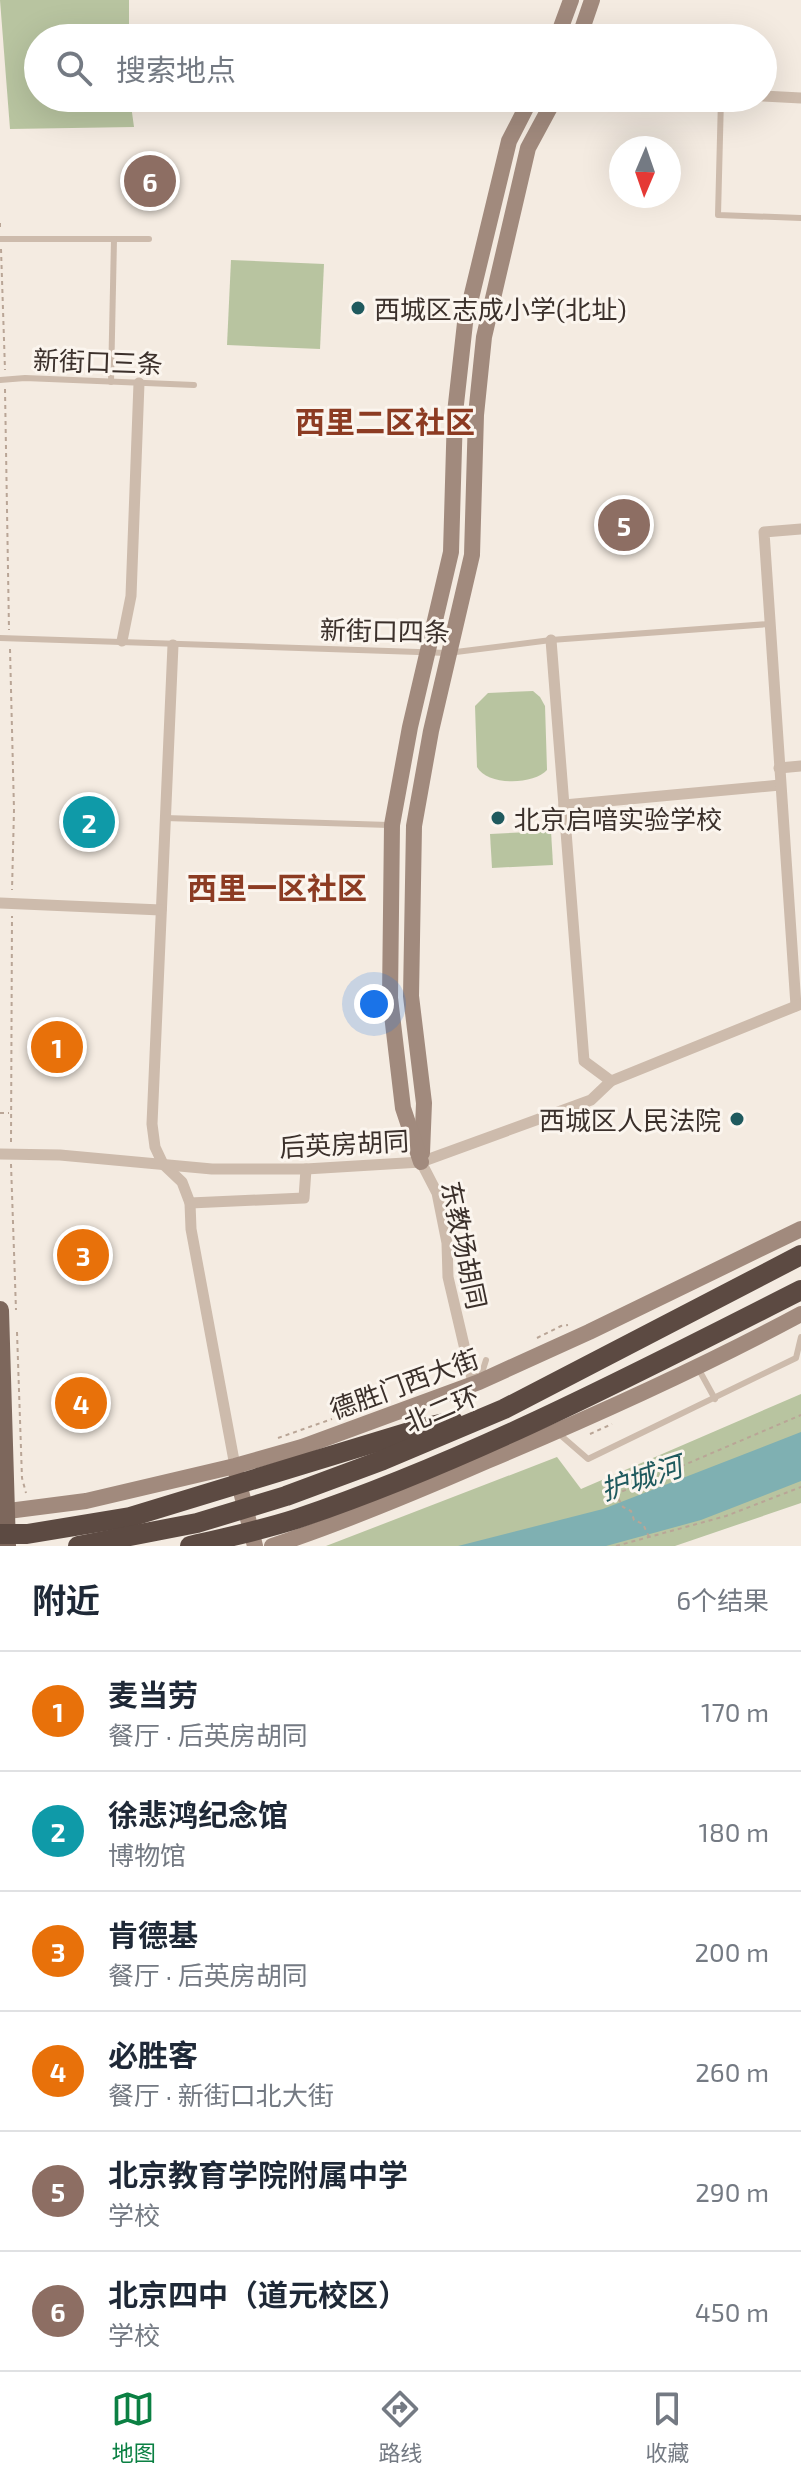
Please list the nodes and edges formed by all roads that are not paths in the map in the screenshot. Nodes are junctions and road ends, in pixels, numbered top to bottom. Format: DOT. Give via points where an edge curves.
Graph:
graph roads {
  1 [pos="571,0"];
  2 [pos="592,0"];
  3 [pos="562,24"];
  4 [pos="584,24"];
  5 [pos="777,97"];
  6 [pos="801,98"];
  7 [pos="524,112"];
  8 [pos="547,112"];
  9 [pos="721,112"];
  10 [pos="801,218"];
  11 [pos="0,239"];
  12 [pos="114,239"];
  13 [pos="149,239"];
  14 [pos="2,380"];
  15 [pos="111,382"];
  16 [pos="139,383"];
  17 [pos="194,385"];
  18 [pos="801,529"];
  19 [pos="769,624"];
  20 [pos="0,638"];
  21 [pos="551,640"];
  22 [pos="122,641"];
  23 [pos="173,645"];
  24 [pos="427,652"];
  25 [pos="448,653"];
  26 [pos="801,766"];
  27 [pos="779,768"];
  28 [pos="780,785"];
  29 [pos="564,805"];
  30 [pos="165,818"];
  31 [pos="392,825"];
  32 [pos="6,903"];
  33 [pos="161,910"];
  34 [pos="798,1005"];
  35 [pos="611,1081"];
  36 [pos="5,1154"];
  37 [pos="421,1162"];
  38 [pos="163,1164"];
  39 [pos="306,1169"];
  40 [pos="190,1203"];
  41 [pos="801,1229"];
  42 [pos="801,1255"];
  43 [pos="801,1290"];
  44 [pos="8,1312"];
  45 [pos="801,1314"];
  46 [pos="801,1337"];
  47 [pos="486,1360"];
  48 [pos="698,1368"];
  49 [pos="479,1382"];
  50 [pos="715,1399"];
  51 [pos="504,1409"];
  52 [pos="558,1433"];
  53 [pos="235,1466"];
  54 [pos="5,1506"];
  55 [pos="0,1534"];
  56 [pos="7,1546"];
  57 [pos="78,1546"];
  58 [pos="190,1546"];
  59 [pos="255,1546"];
  60 [pos="272,1546"];
  1 -- 3 [label="street"];
  2 -- 4 [label="street"];
  5 -- 6 [label="street"];
  7 -- 24 [label="street" via="509,141 465,323 455,413 451,552"];
  8 -- 25 [label="street" via="528,148 484,337 472,555"];
  9 -- 10 [label="lane" via="718,215"];
  11 -- 12 [label="lane"];
  12 -- 13 [label="lane"];
  12 -- 15 [label="lane"];
  14 -- 15 [label="lane, 新街口三条"];
  15 -- 16 [label="lane, 新街口三条"];
  16 -- 17 [label="lane, 新街口三条"];
  16 -- 22 [label="street" via="131,596"];
  18 -- 19 [label="street" via="764,532"];
  19 -- 21 [label="lane, 新街口四条"];
  19 -- 27 [label="street"];
  20 -- 22 [label="lane, 新街口四条"];
  21 -- 25 [label="lane, 新街口四条"];
  21 -- 29 [label="street"];
  22 -- 23 [label="lane, 新街口四条"];
  23 -- 24 [label="lane, 新街口四条"];
  23 -- 30 [label="street"];
  24 -- 25 [label="lane, 新街口四条"];
  24 -- 31 [label="street"];
  25 -- 37 [label="street" via="414,826 411,996 424,1103"];
  26 -- 27 [label="street"];
  27 -- 28 [label="street"];
  28 -- 29 [label="street"];
  28 -- 34 [label="street"];
  29 -- 35 [label="street" via="584,1061"];
  30 -- 31 [label="lane"];
  30 -- 33 [label="street"];
  31 -- 37 [label="street" via="390,998 403,1108"];
  32 -- 33 [label="street"];
  33 -- 38 [label="street" via="152,1124"];
  34 -- 35 [label="street, 后英房胡同"];
  35 -- 37 [label="street, 后英房胡同" via="591,1100"];
  36 -- 38 [label="street, 后英房胡同"];
  37 -- 39 [label="street, 后英房胡同"];
  37 -- 49 [label="street, 东教场胡同" via="437,1193 448,1277 471,1375"];
  38 -- 39 [label="street, 后英房胡同"];
  38 -- 40 [label="street" via="182,1182"];
  39 -- 40 [label="street" via="304,1198"];
  40 -- 53 [label="street"];
  41 -- 49 [label="street, 德胜门西大街" via="584,1327"];
  42 -- 51 [label="highway, 北二环"];
  43 -- 58 [label="highway, 北二环" via="522,1428 389,1484 294,1520"];
  44 -- 54 [label="main road"];
  45 -- 48 [label="street"];
  46 -- 50 [label="lane" via="796,1358"];
  47 -- 49 [label="lane"];
  48 -- 50 [label="lane"];
  48 -- 52 [label="street"];
  49 -- 53 [label="street, 德胜门西大街"];
  50 -- 52 [label="lane" via="588,1459"];
  51 -- 55 [label="highway" via="419,1429 130,1517"];
  51 -- 57 [label="highway, 北二环" via="286,1496 197,1523"];
  52 -- 60 [label="street"];
  53 -- 54 [label="street, 德胜门西大街" via="86,1501 27,1500"];
  53 -- 59 [label="street"];
  54 -- 56 [label="main road"];
}
